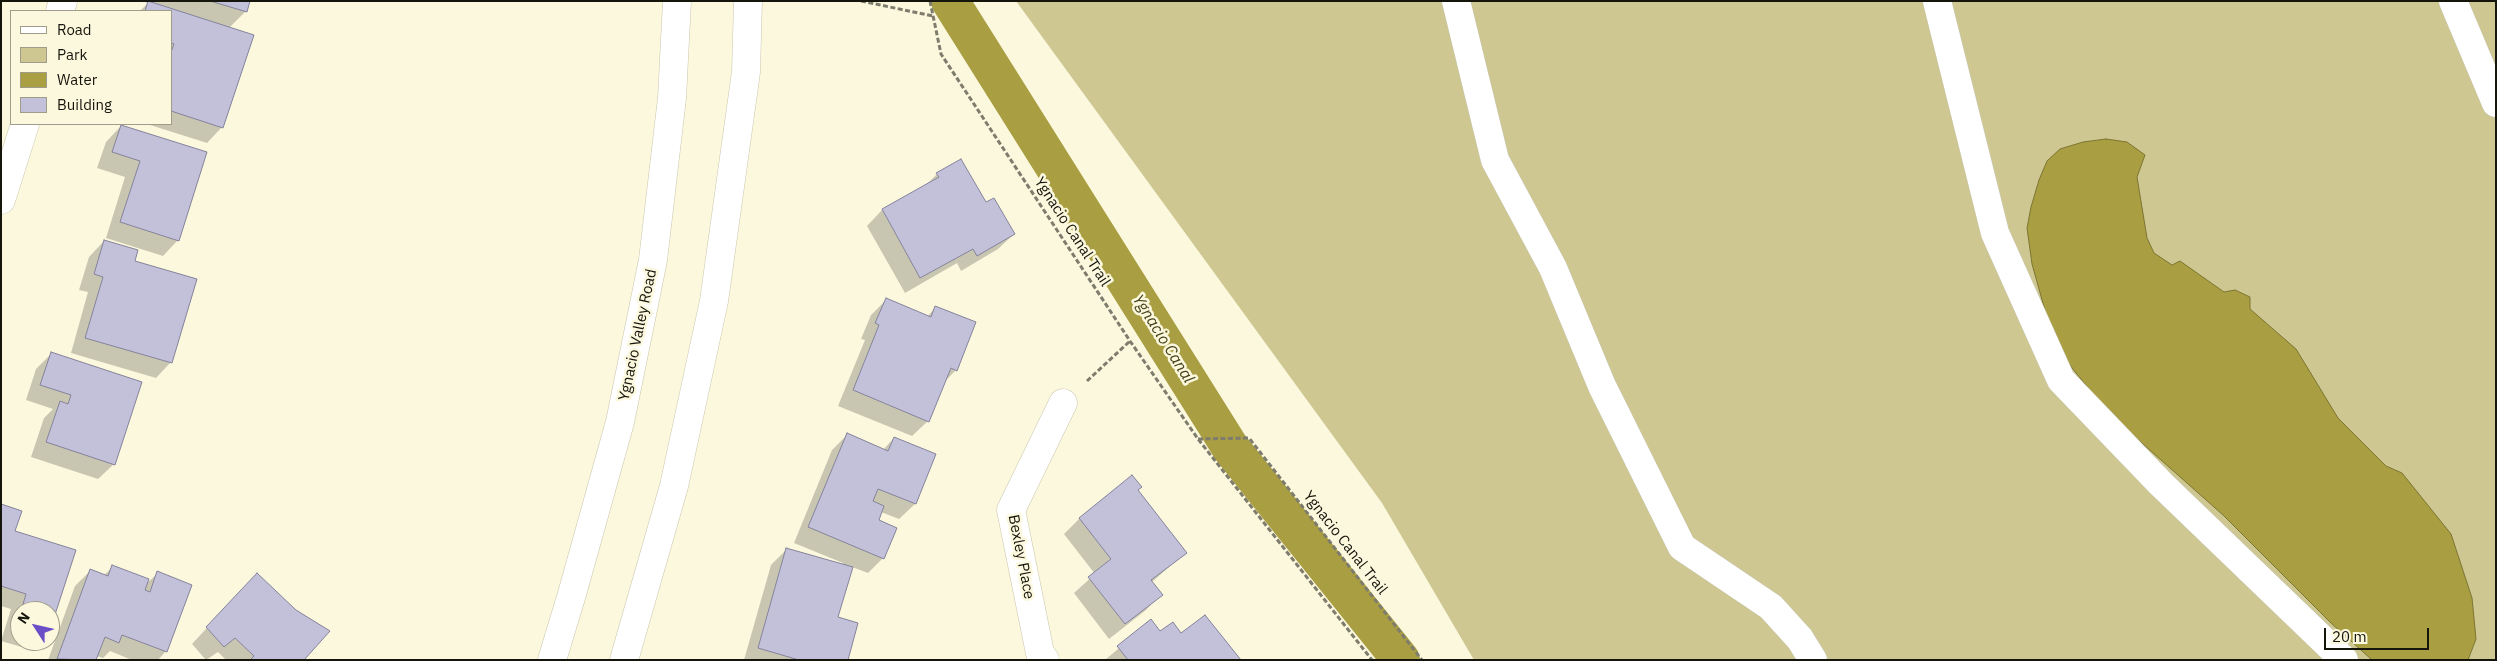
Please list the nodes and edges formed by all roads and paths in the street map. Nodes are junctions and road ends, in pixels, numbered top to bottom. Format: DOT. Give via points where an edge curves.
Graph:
graph roads {
  1 [pos="677,1"];
  2 [pos="748,1"];
  3 [pos="861,1"];
  4 [pos="930,1"];
  5 [pos="1456,1"];
  6 [pos="1937,1"];
  7 [pos="2452,1"];
  8 [pos="934,16"];
  9 [pos="2496,103"];
  10 [pos="25,125"];
  11 [pos="1,200"];
  12 [pos="1130,341"];
  13 [pos="1062,403"];
  14 [pos="1198,439"];
  15 [pos="552,660"];
  16 [pos="624,660"];
  17 [pos="1045,660"];
  18 [pos="1372,660"];
  19 [pos="1422,660"];
  20 [pos="1813,660"];
  21 [pos="2344,660"];
  1 -- 15 [label="main road, Ygnacio Valley Road" via="672,98 653,260 620,422"];
  2 -- 16 [label="main road" via="746,72 714,302 674,486"];
  3 -- 8 [label="path"];
  4 -- 8 [label="path, Ygnacio Canal Trail"];
  5 -- 20 [label="main road" via="1495,160 1553,268 1602,386 1682,547 1771,607 1800,639"];
  6 -- 21 [label="main road" via="1994,233 2061,380 2161,484"];
  7 -- 9 [label="main road"];
  8 -- 12 [label="path, Ygnacio Canal Trail" via="941,54"];
  10 -- 11 [label="main road"];
  12 -- 13 [label="path"];
  12 -- 14 [label="path, Ygnacio Canal Trail"];
  13 -- 17 [label="main road, Bexley Place" via="1011,510 1040,653"];
  14 -- 18 [label="path"];
  14 -- 19 [label="path, Ygnacio Canal Trail" via="1249,438"];
}
